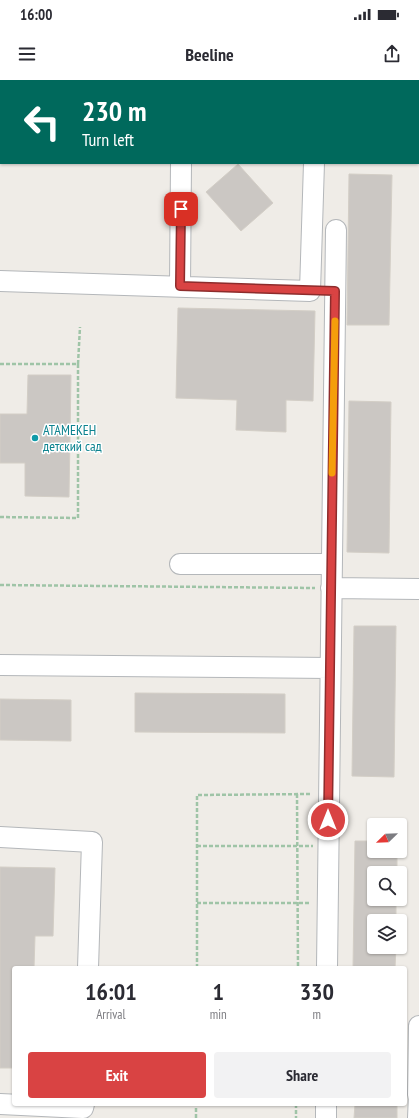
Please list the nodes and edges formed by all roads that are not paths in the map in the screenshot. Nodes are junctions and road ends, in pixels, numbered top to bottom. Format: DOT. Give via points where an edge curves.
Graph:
graph roads {
  1 [pos="182,164"];
  2 [pos="314,164"];
  3 [pos="336,230"];
  4 [pos="0,281"];
  5 [pos="180,286"];
  6 [pos="310,291"];
  7 [pos="335,291"];
  8 [pos="180,564"];
  9 [pos="331,564"];
  10 [pos="331,588"];
  11 [pos="419,589"];
  12 [pos="0,665"];
  13 [pos="330,668"];
  14 [pos="0,837"];
  15 [pos="88,966"];
  16 [pos="327,966"];
  17 [pos="419,1026"];
  18 [pos="419,1095"];
  19 [pos="0,1104"];
  20 [pos="12,1105"];
  21 [pos="42,1106"];
  22 [pos="84,1106"];
  23 [pos="326,1106"];
  24 [pos="326,1118"];
  25 [pos="418,1118"];
  1 -- 5 [label="lane"];
  2 -- 6 [label="lane"];
  3 -- 7 [label="lane"];
  4 -- 5 [label="lane"];
  5 -- 6 [label="lane"];
  6 -- 7 [label="lane"];
  7 -- 9 [label="lane"];
  8 -- 9 [label="lane"];
  9 -- 10 [label="lane"];
  10 -- 11 [label="lane"];
  10 -- 13 [label="lane"];
  12 -- 13 [label="lane"];
  13 -- 16 [label="lane"];
  14 -- 15 [label="lane" via="92,842"];
  17 -- 18 [label="lane"];
  18 -- 25 [label="lane"];
  19 -- 20 [label="lane"];
  21 -- 22 [label="lane"];
  23 -- 24 [label="lane"];
}
